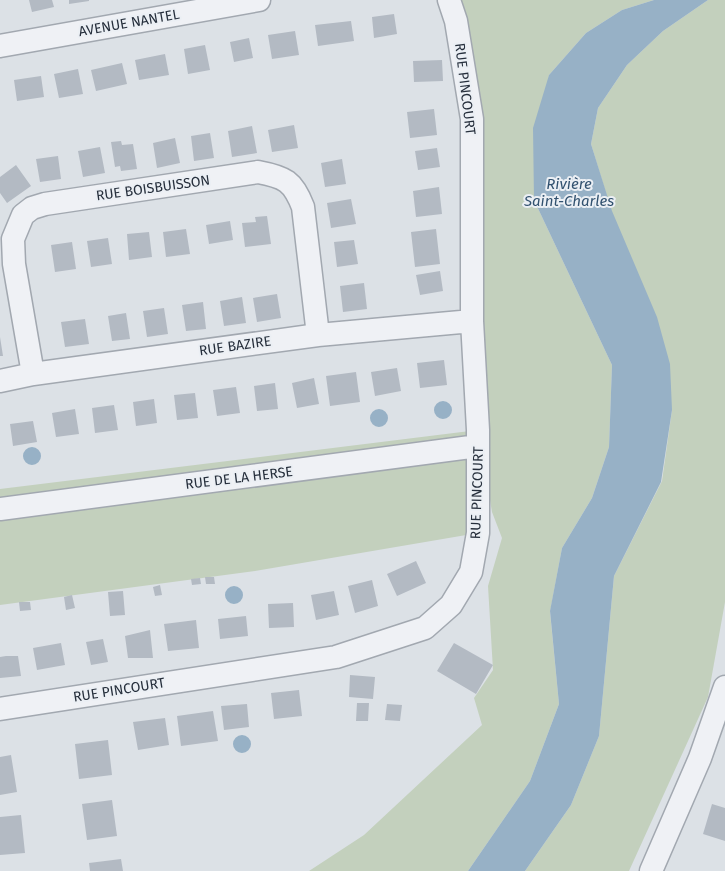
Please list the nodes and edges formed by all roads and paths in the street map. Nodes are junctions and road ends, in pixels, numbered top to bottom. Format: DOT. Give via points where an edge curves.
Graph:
graph roads {
  1 [pos="259,0"];
  2 [pos="449,0"];
  3 [pos="0,46"];
  4 [pos="472,321"];
  5 [pos="318,335"];
  6 [pos="33,374"];
  7 [pos="0,381"];
  8 [pos="478,446"];
  9 [pos="0,509"];
  10 [pos="725,687"];
  11 [pos="0,708"];
  12 [pos="651,871"];
  1 -- 3 [label="street, AVENUE NANTEL"];
  2 -- 4 [label="street, RUE PINCOURT" via="456,21 472,119"];
  4 -- 5 [label="street, RUE BAZIRE"];
  4 -- 8 [label="street, RUE PINCOURT"];
  5 -- 6 [label="street, RUE BAZIRE"];
  5 -- 6 [label="street, RUE BOISBUISSON" via="303,207 287,180 258,172 45,204 23,215 13,239 14,264"];
  6 -- 7 [label="street, RUE BAZIRE"];
  8 -- 9 [label="street, RUE DE LA HERSE"];
  8 -- 11 [label="street, RUE PINCOURT" via="478,533 471,572 451,605 425,628 336,657"];
  10 -- 12 [label="street" via="690,782"];
}
